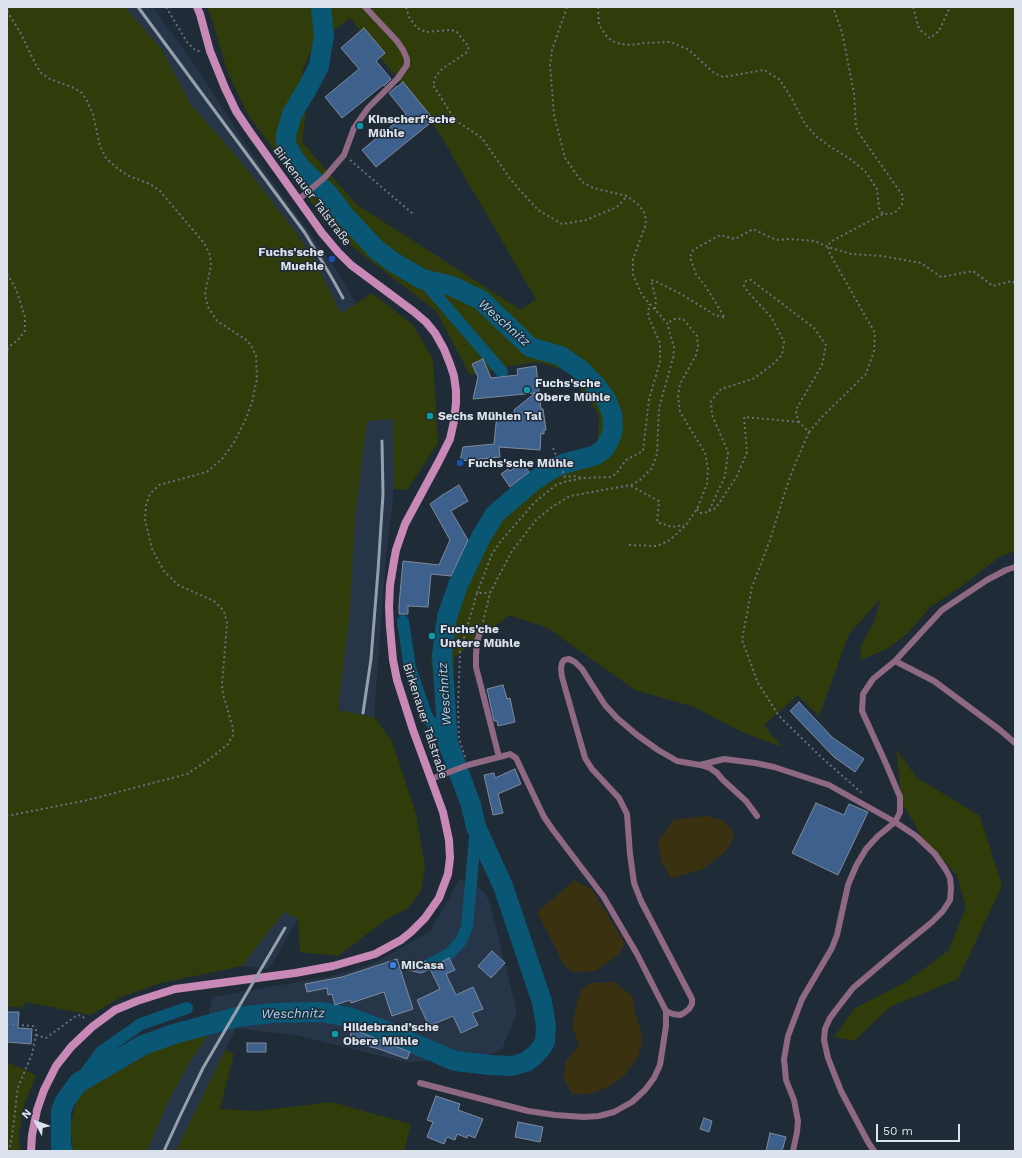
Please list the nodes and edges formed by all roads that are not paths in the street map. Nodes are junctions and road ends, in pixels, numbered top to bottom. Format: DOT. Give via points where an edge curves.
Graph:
graph roads {
  1 [pos="197,7"];
  2 [pos="365,7"];
  3 [pos="298,200"];
  4 [pos="1015,567"];
  5 [pos="481,629"];
  6 [pos="895,662"];
  7 [pos="1015,743"];
  8 [pos="499,757"];
  9 [pos="700,765"];
  10 [pos="431,779"];
  11 [pos="757,816"];
  12 [pos="895,822"];
  13 [pos="666,1011"];
  14 [pos="420,1083"];
  15 [pos="31,1151"];
  16 [pos="793,1151"];
  17 [pos="874,1151"];
  1 -- 3 [label="main road, Birkenauer Talstraße" via="210,51 236,111"];
  2 -- 3 [label="lane" via="403,50 407,62 405,69 368,108 354,128 344,156"];
  3 -- 10 [label="main road, Birkenauer Talstraße" via="338,252 426,322 444,349 454,376 456,403 450,439 405,524 396,550 390,585 391,639 397,680"];
  4 -- 6 [label="lane" via="987,580 942,610"];
  5 -- 8 [label="lane" via="477,642 476,667"];
  6 -- 7 [label="lane" via="934,681"];
  6 -- 12 [label="lane" via="873,679 863,694 862,711 900,797 900,812"];
  8 -- 10 [label="lane"];
  8 -- 13 [label="lane" via="510,754 518,760 544,817 603,896"];
  9 -- 11 [label="lane" via="717,773 746,801"];
  9 -- 12 [label="lane" via="724,759 774,767 829,785"];
  9 -- 13 [label="lane" via="677,761 637,735 605,705 582,669 569,659 564,660 562,677 585,758 619,798 626,814 634,883 692,999 689,1009 680,1015"];
  10 -- 15 [label="main road, Birkenauer Talstraße" via="450,840 448,874 438,898 425,918 411,932 375,954 333,966 175,990 115,1010 92,1026 56,1066 37,1110"];
  12 -- 16 [label="lane" via="870,844 856,866 848,885 832,948 802,999 788,1036 784,1059 786,1080 794,1100 798,1122"];
  12 -- 17 [label="lane" via="916,836 935,854 950,878 951,888 950,900 944,911 853,988 830,1018 825,1029 824,1040 828,1058 841,1091"];
  13 -- 14 [label="lane" via="660,1065 654,1078 632,1102 614,1112 584,1117 528,1111"];
}
